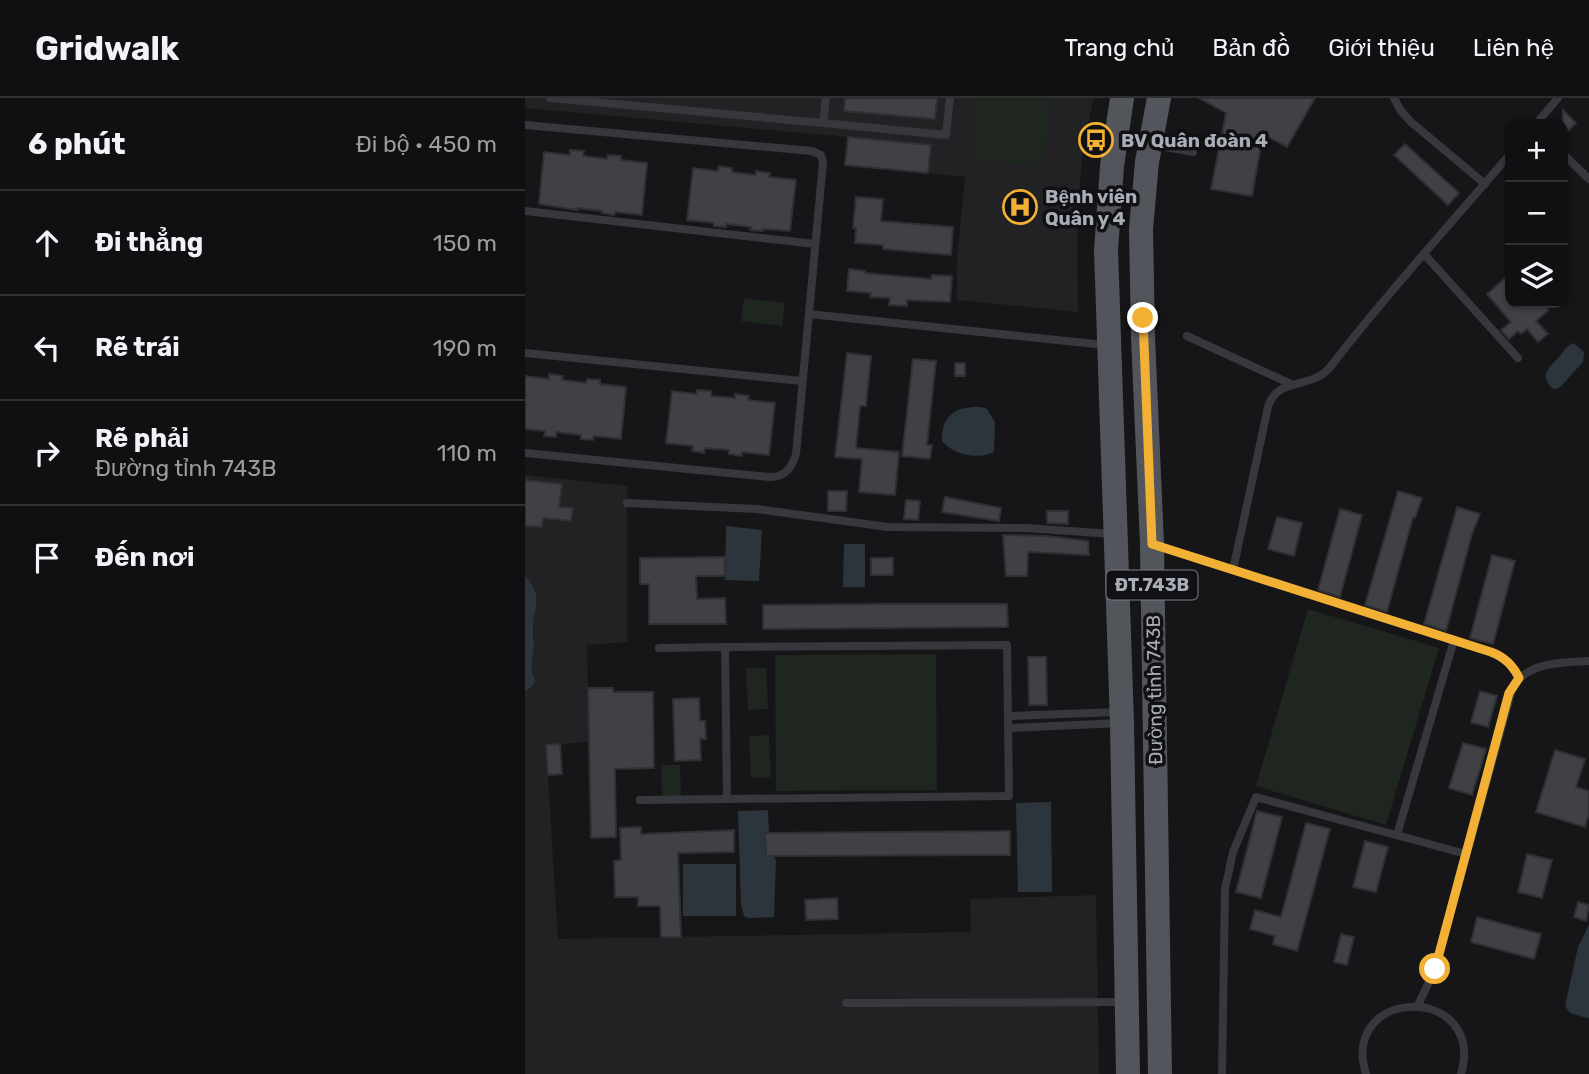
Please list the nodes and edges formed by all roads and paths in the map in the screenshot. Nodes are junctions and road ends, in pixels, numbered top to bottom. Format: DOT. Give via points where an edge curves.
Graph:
graph roads {
  1 [pos="550,98"];
  2 [pos="826,98"];
  3 [pos="950,98"];
  4 [pos="1122,98"];
  5 [pos="1159,98"];
  6 [pos="1394,98"];
  7 [pos="1558,98"];
  8 [pos="1540,119"];
  9 [pos="823,124"];
  10 [pos="525,125"];
  11 [pos="1151,144"];
  12 [pos="1193,152"];
  13 [pos="1568,159"];
  14 [pos="1505,161"];
  15 [pos="1589,179"];
  16 [pos="1485,184"];
  17 [pos="525,211"];
  18 [pos="815,244"];
  19 [pos="1424,254"];
  20 [pos="809,314"];
  21 [pos="1187,336"];
  22 [pos="1110,345"];
  23 [pos="525,353"];
  24 [pos="1518,358"];
  25 [pos="802,381"];
  26 [pos="1293,385"];
  27 [pos="525,453"];
  28 [pos="627,503"];
  29 [pos="1114,534"];
  30 [pos="1152,544"];
  31 [pos="1233,570"];
  32 [pos="1454,640"];
  33 [pos="725,647"];
  34 [pos="659,648"];
  35 [pos="1589,661"];
  36 [pos="1519,678"];
  37 [pos="1008,716"];
  38 [pos="1122,717"];
  39 [pos="1008,728"];
  40 [pos="727,799"];
  41 [pos="640,800"];
  42 [pos="1397,835"];
  43 [pos="1466,854"];
  44 [pos="1127,1002"];
  45 [pos="846,1003"];
  46 [pos="1418,1005"];
  47 [pos="1128,1074"];
  48 [pos="1160,1074"];
  49 [pos="1222,1074"];
  50 [pos="1366,1074"];
  51 [pos="1461,1074"];
  1 -- 9 [label="lane"];
  2 -- 9 [label="lane"];
  3 -- 9 [label="lane" via="946,135"];
  4 -- 22 [label="main road, Đường tỉnh 743B / ĐT.743B" via="1106,250"];
  5 -- 11 [label="main road, Đường tỉnh 743B / ĐT.743B"];
  6 -- 16 [label="lane" via="1411,122"];
  7 -- 8 [label="lane"];
  10 -- 18 [label="lane" via="815,151 823,162"];
  11 -- 12 [label="lane"];
  11 -- 30 [label="main road, Đường tỉnh 743B / ĐT.743B" via="1142,229"];
  13 -- 15 [label="lane"];
  14 -- 16 [label="lane"];
  16 -- 19 [label="lane"];
  17 -- 18 [label="lane"];
  18 -- 20 [label="lane"];
  19 -- 24 [label="lane"];
  19 -- 26 [label="lane" via="1323,374"];
  20 -- 22 [label="lane"];
  20 -- 25 [label="lane"];
  21 -- 26 [label="lane"];
  22 -- 29 [label="main road, Đường tỉnh 743B / ĐT.743B"];
  23 -- 25 [label="lane"];
  25 -- 27 [label="lane" via="796,454 779,476"];
  26 -- 31 [label="lane" via="1279,389 1271,401"];
  28 -- 29 [label="lane" via="757,509 888,527"];
  29 -- 30 [label="main road"];
  29 -- 38 [label="main road, Đường tỉnh 743B / ĐT.743B"];
  30 -- 31 [label="lane"];
  30 -- 48 [label="main road, Đường tỉnh 743B / ĐT.743B"];
  31 -- 32 [label="lane"];
  32 -- 36 [label="lane" via="1498,654"];
  32 -- 42 [label="lane"];
  33 -- 34 [label="lane"];
  33 -- 37 [label="lane" via="1007,645"];
  33 -- 40 [label="lane"];
  35 -- 36 [label="lane" via="1547,665"];
  36 -- 43 [label="lane" via="1509,693"];
  37 -- 38 [label="lane"];
  37 -- 39 [label="lane"];
  38 -- 39 [label="lane"];
  38 -- 44 [label="main road, Đường tỉnh 743B / ĐT.743B"];
  39 -- 40 [label="lane" via="1009,796"];
  40 -- 41 [label="lane"];
  42 -- 43 [label="lane"];
  42 -- 49 [label="lane" via="1256,797 1236,843 1226,889"];
  43 -- 46 [label="lane" via="1435,969"];
  44 -- 45 [label="lane"];
  44 -- 47 [label="main road, Đường tỉnh 743B / ĐT.743B"];
  46 -- 50 [label="lane" via="1388,1011 1373,1025 1362,1053"];
  46 -- 51 [label="lane" via="1447,1017 1459,1033 1464,1053"];
}
